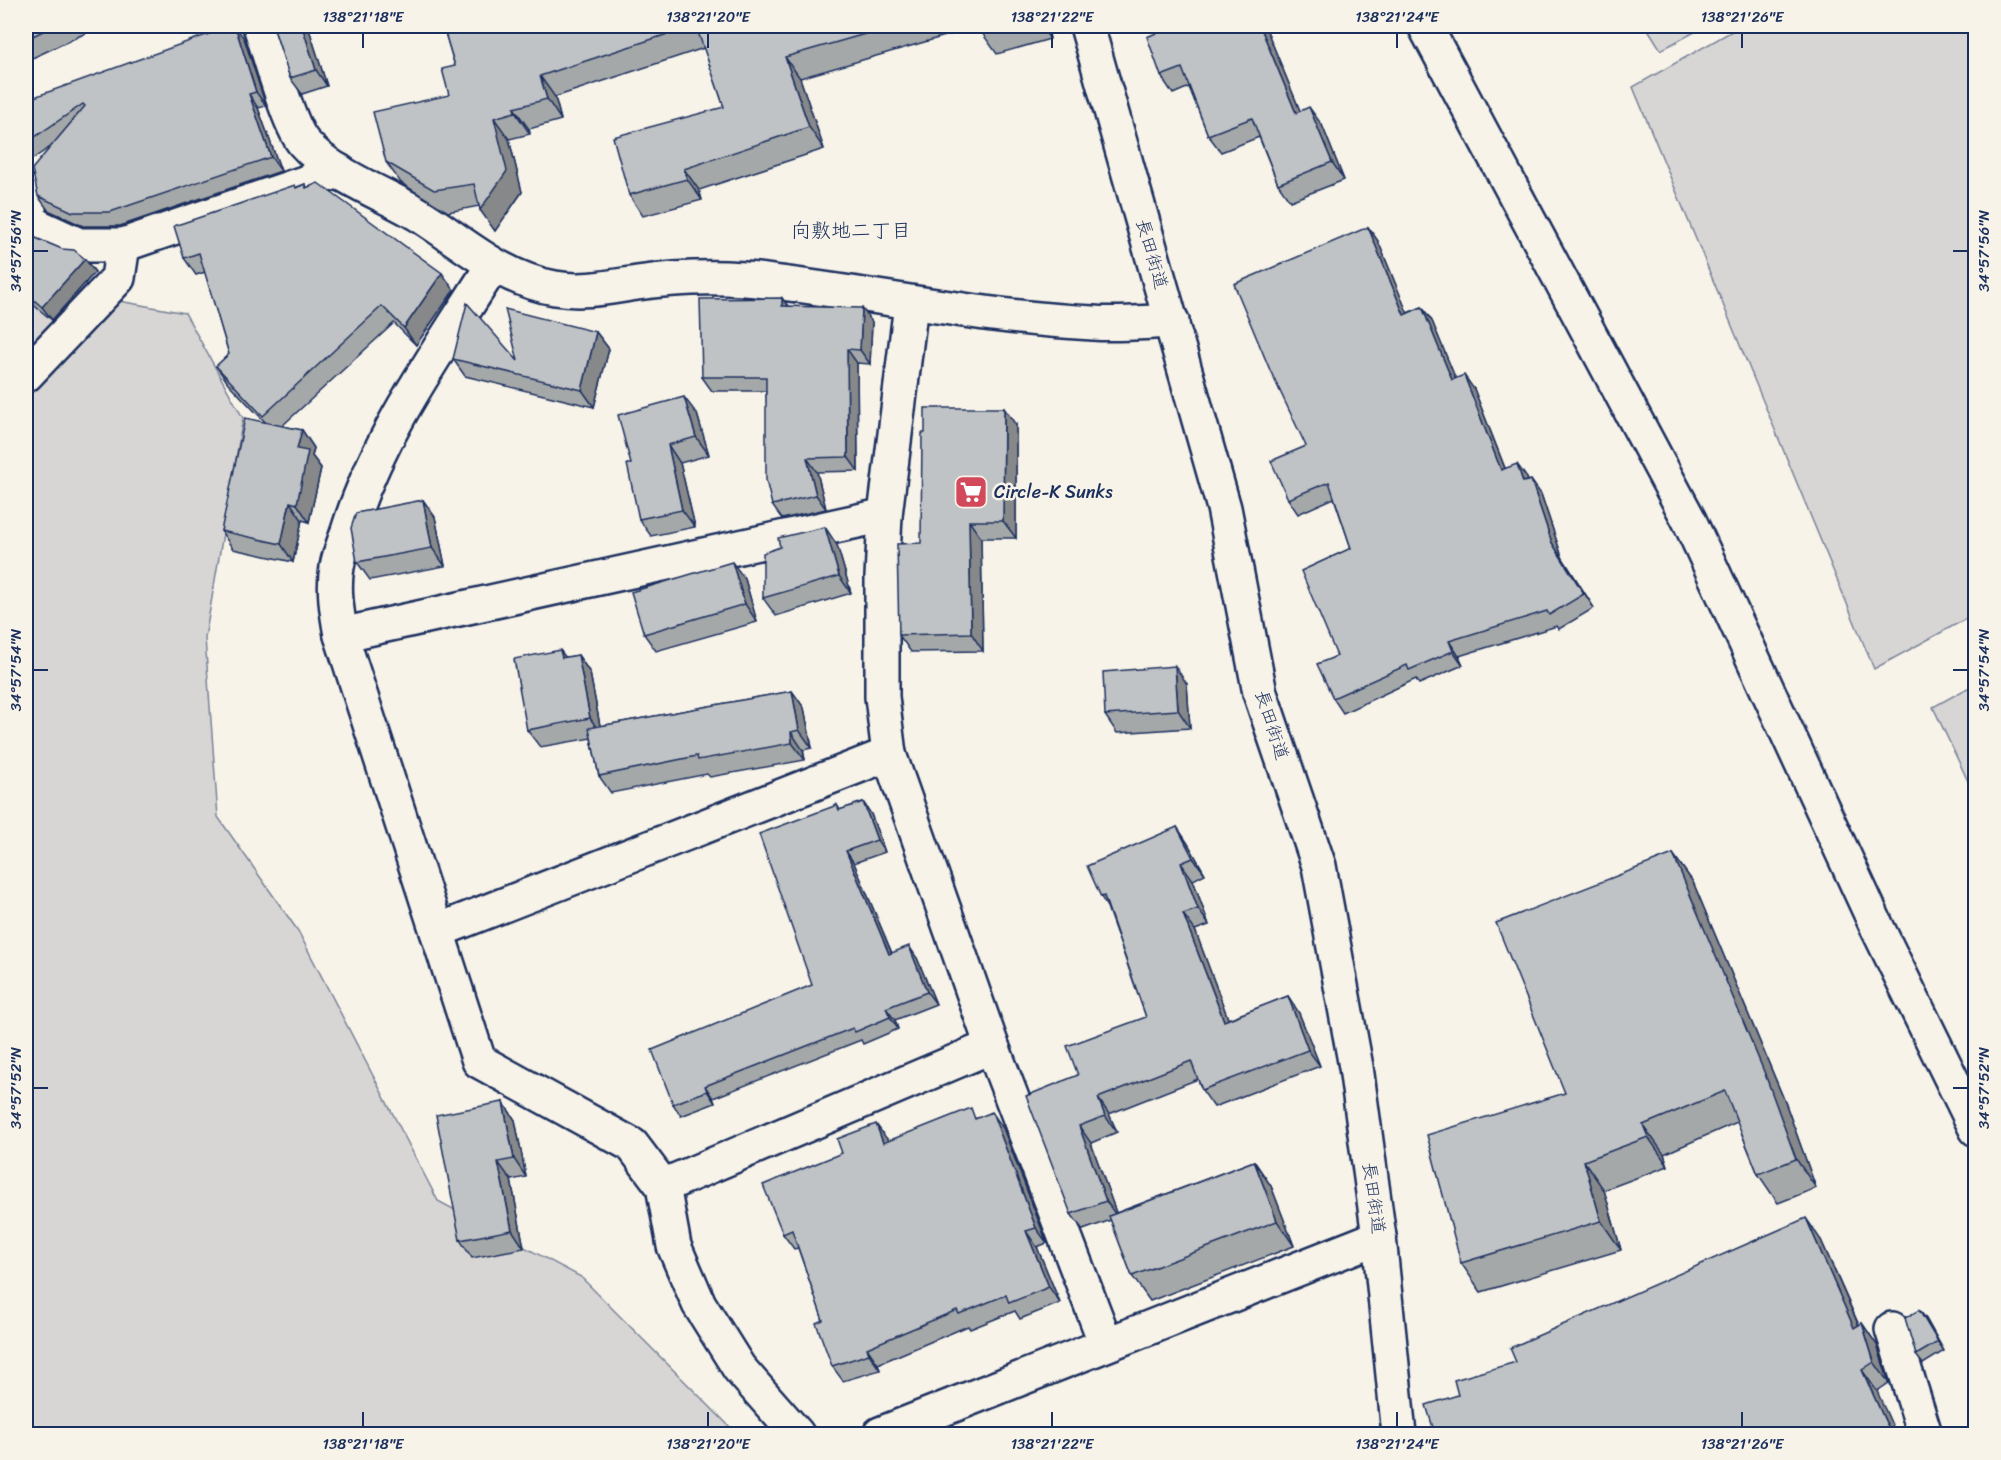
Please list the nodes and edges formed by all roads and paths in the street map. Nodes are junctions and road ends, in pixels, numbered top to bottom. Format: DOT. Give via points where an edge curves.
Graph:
graph roads {
  1 [pos="260,26"];
  2 [pos="1087,26"];
  3 [pos="1425,26"];
  4 [pos="339,171"];
  5 [pos="27,213"];
  6 [pos="123,245"];
  7 [pos="493,266"];
  8 [pos="911,304"];
  9 [pos="1172,321"];
  10 [pos="26,375"];
  11 [pos="885,515"];
  12 [pos="341,635"];
  13 [pos="889,754"];
  14 [pos="437,931"];
  15 [pos="992,1046"];
  16 [pos="1976,1129"];
  17 [pos="663,1186"];
  18 [pos="1379,1237"];
  19 [pos="1892,1329"];
  20 [pos="1106,1344"];
  21 [pos="797,1434"];
  22 [pos="880,1434"];
  23 [pos="1399,1434"];
  24 [pos="1925,1434"];
  1 -- 4 [label="street" via="303,142"];
  2 -- 9 [label="street, 長田街道"];
  3 -- 16 [label="street" via="1689,520 1872,917"];
  4 -- 6 [label="street"];
  4 -- 7 [label="street" via="418,214"];
  5 -- 6 [label="street" via="79,245"];
  6 -- 10 [label="street" via="118,278"];
  7 -- 8 [label="street" via="515,277 555,288 599,290 696,279 769,281"];
  7 -- 12 [label="street" via="381,449 354,511 337,567 336,608"];
  8 -- 9 [label="street" via="1096,324"];
  8 -- 11 [label="street"];
  9 -- 18 [label="street, 長田街道" via="1224,508 1260,693 1319,866 1356,1067"];
  11 -- 12 [label="street"];
  11 -- 13 [label="street" via="882,698"];
  12 -- 14 [label="street"];
  13 -- 14 [label="street"];
  13 -- 15 [label="street"];
  14 -- 17 [label="street" via="479,1061 632,1144"];
  15 -- 17 [label="street"];
  15 -- 20 [label="street"];
  17 -- 21 [label="street" via="674,1246 699,1304 739,1368"];
  18 -- 20 [label="street"];
  18 -- 23 [label="street, 長田街道"];
  19 -- 24 [label="street"];
  20 -- 22 [label="street"];
}
